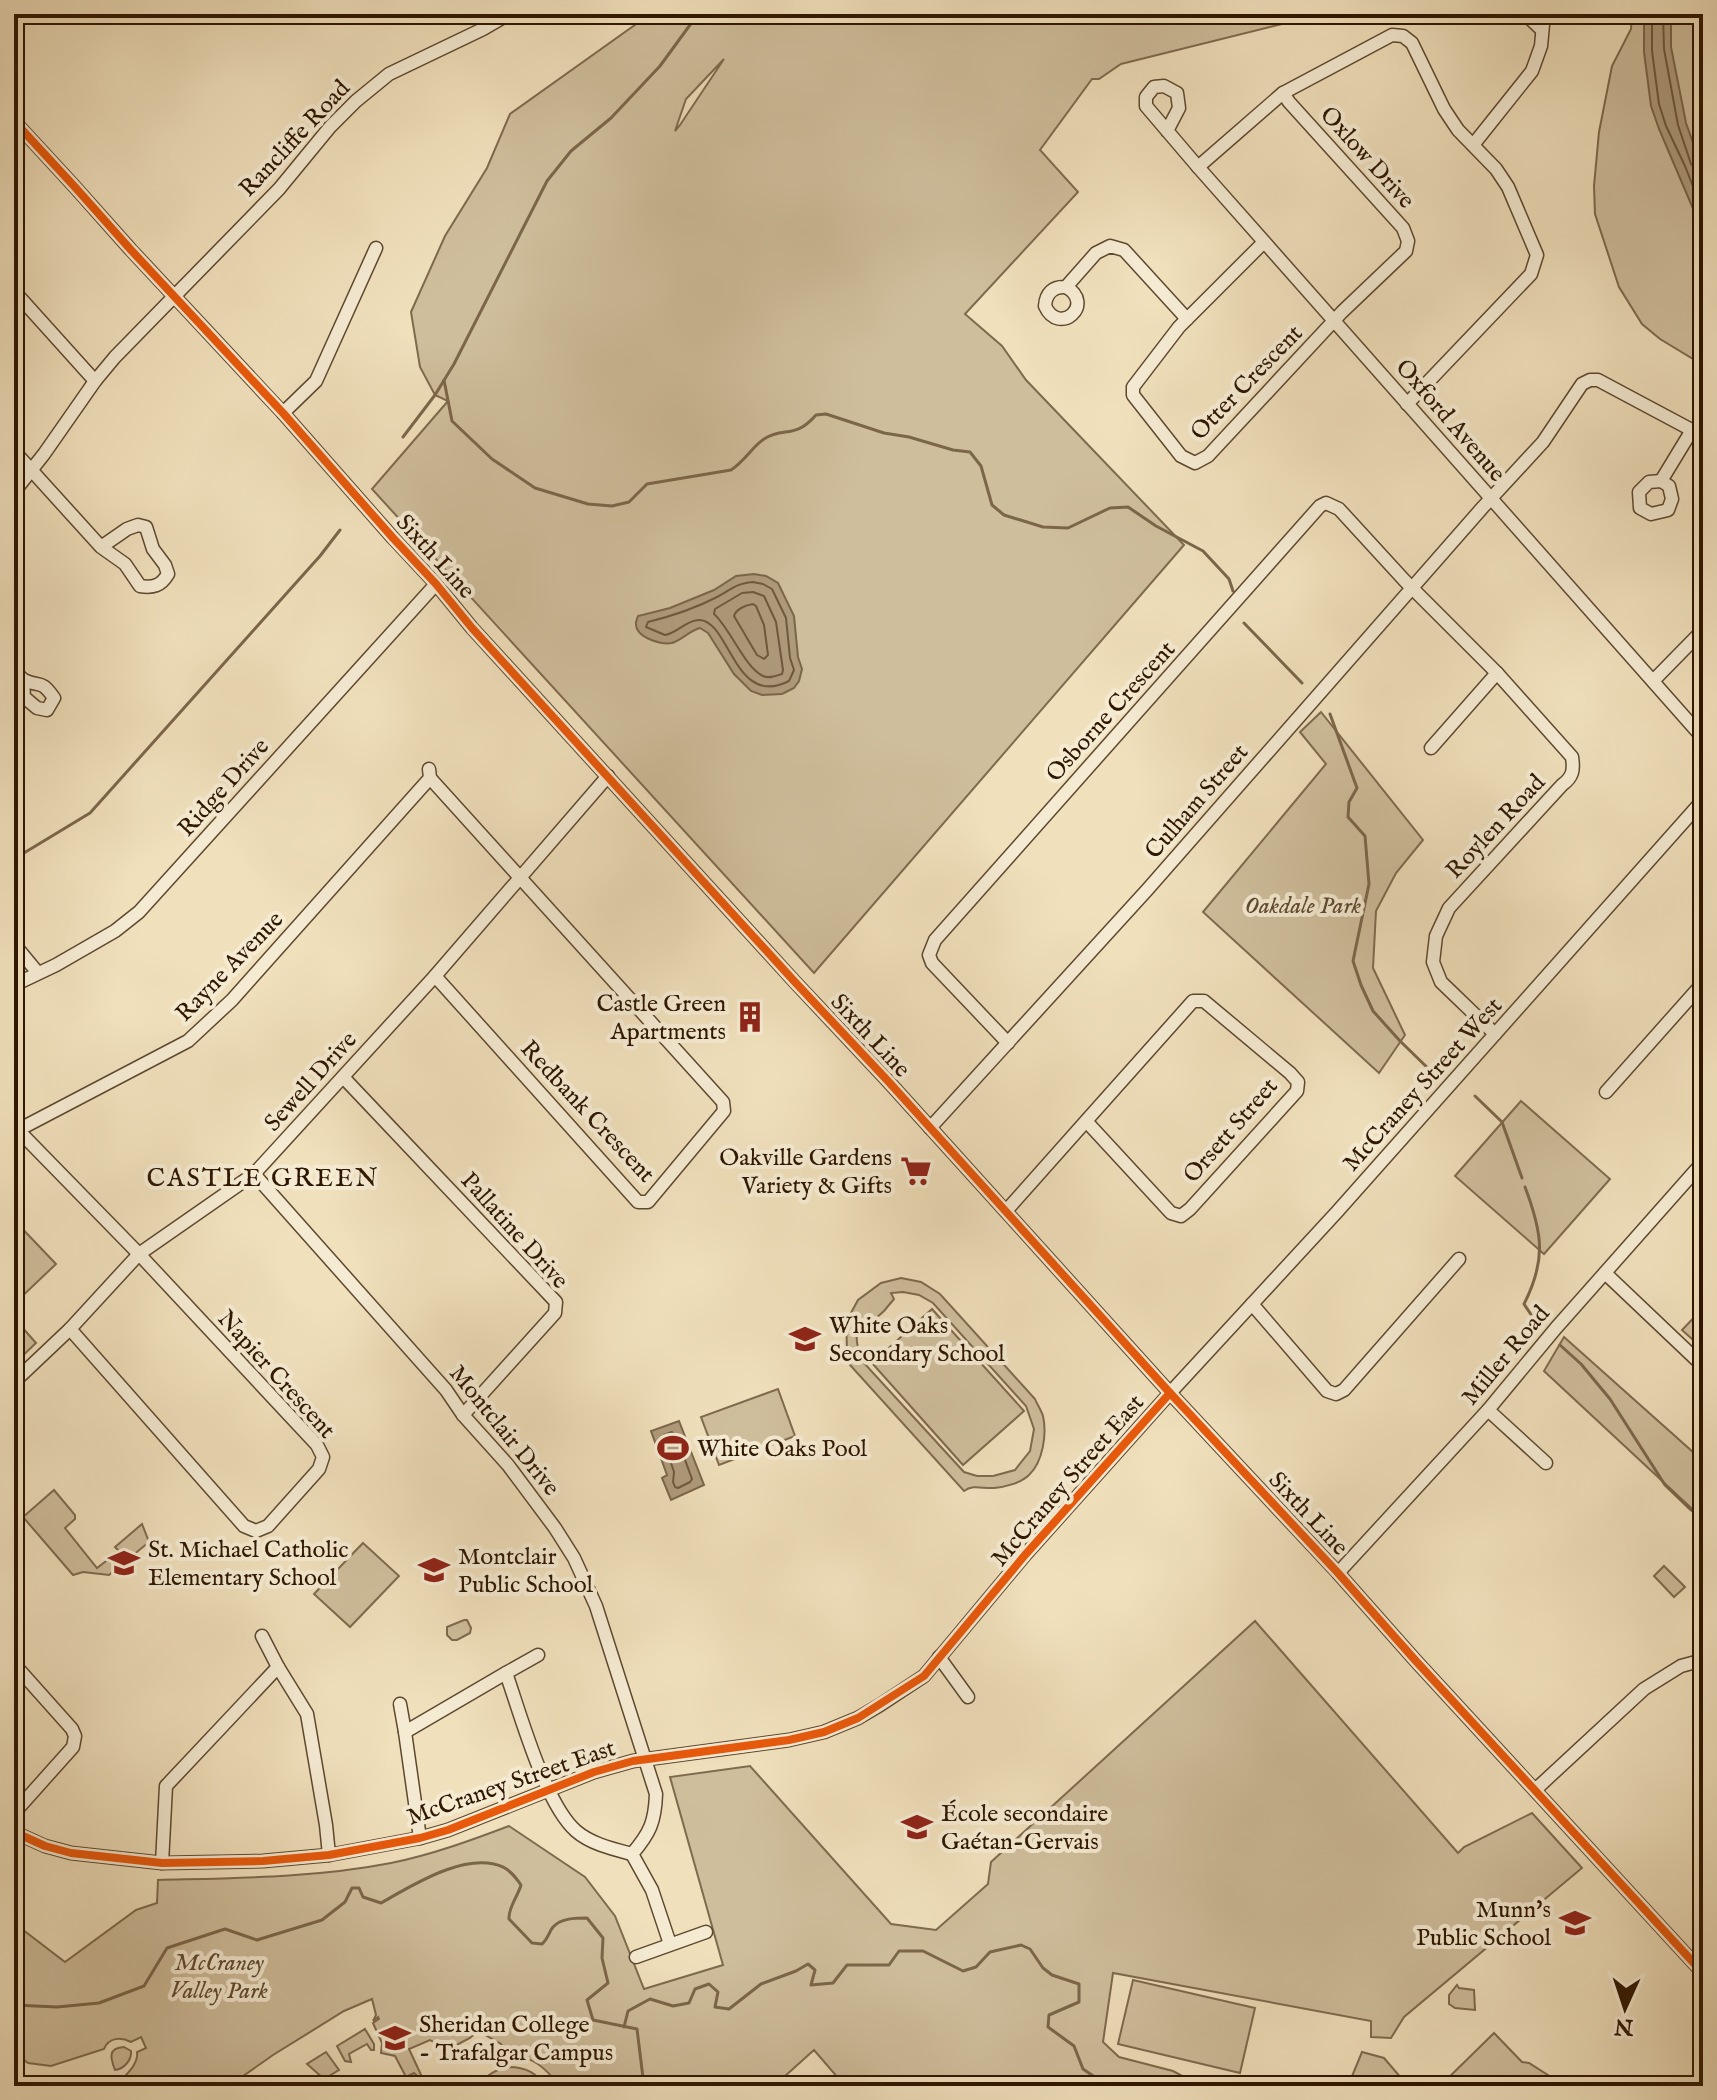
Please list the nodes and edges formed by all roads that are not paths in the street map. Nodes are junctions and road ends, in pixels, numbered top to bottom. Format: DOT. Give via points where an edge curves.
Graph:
graph roads {
  1 [pos="509,14"];
  2 [pos="1525,14"];
  3 [pos="1544,14"];
  4 [pos="1542,30"];
  5 [pos="1283,93"];
  6 [pos="14,121"];
  7 [pos="1167,131"];
  8 [pos="1473,145"];
  9 [pos="1198,167"];
  10 [pos="1264,242"];
  11 [pos="376,248"];
  12 [pos="1066,287"];
  13 [pos="14,291"];
  14 [pos="174,297"];
  15 [pos="1187,319"];
  16 [pos="1334,321"];
  17 [pos="95,381"];
  18 [pos="1407,404"];
  19 [pos="283,413"];
  20 [pos="1697,433"];
  21 [pos="14,451"];
  22 [pos="31,469"];
  23 [pos="1661,481"];
  24 [pos="14,492"];
  25 [pos="1491,499"];
  26 [pos="101,547"];
  27 [pos="436,584"];
  28 [pos="1413,589"];
  29 [pos="1703,630"];
  30 [pos="1497,673"];
  31 [pos="1653,681"];
  32 [pos="1703,738"];
  33 [pos="1431,748"];
  34 [pos="608,776"];
  35 [pos="1703,800"];
  36 [pos="520,879"];
  37 [pos="14,944"];
  38 [pos="38,973"];
  39 [pos="435,976"];
  40 [pos="1703,983"];
  41 [pos="14,985"];
  42 [pos="1495,1034"];
  43 [pos="1008,1043"];
  44 [pos="343,1077"];
  45 [pos="1606,1092"];
  46 [pos="1086,1121"];
  47 [pos="16,1128"];
  48 [pos="930,1128"];
  49 [pos="1703,1162"];
  50 [pos="254,1174"];
  51 [pos="1006,1211"];
  52 [pos="139,1254"];
  53 [pos="1459,1259"];
  54 [pos="1605,1273"];
  55 [pos="1252,1304"];
  56 [pos="70,1329"];
  57 [pos="1703,1366"];
  58 [pos="14,1382"];
  59 [pos="1170,1393"];
  60 [pos="1488,1410"];
  61 [pos="463,1415"];
  62 [pos="1546,1463"];
  63 [pos="1338,1573"];
  64 [pos="262,1636"];
  65 [pos="538,1655"];
  66 [pos="939,1657"];
  67 [pos="1703,1660"];
  68 [pos="14,1664"];
  69 [pos="278,1667"];
  70 [pos="506,1673"];
  71 [pos="968,1697"];
  72 [pos="400,1704"];
  73 [pos="405,1732"];
  74 [pos="645,1758"];
  75 [pos="550,1790"];
  76 [pos="1535,1790"];
  77 [pos="14,1813"];
  78 [pos="14,1832"];
  79 [pos="420,1838"];
  80 [pos="632,1854"];
  81 [pos="329,1855"];
  82 [pos="162,1863"];
  83 [pos="706,1932"];
  84 [pos="670,1944"];
  85 [pos="636,1957"];
  86 [pos="1703,1973"];
  1 -- 14 [label="street, Rancliffe Road" via="389,74 356,101"];
  2 -- 4 [label="street"];
  3 -- 4 [label="street"];
  4 -- 8 [label="street" via="1532,71"];
  5 -- 8 [label="street" via="1392,35 1403,36 1417,51 1444,109"];
  5 -- 9 [label="street"];
  5 -- 16 [label="street, Oxlow Drive" via="1403,228 1408,241 1400,259"];
  6 -- 14 [label="street, Sixth Line"];
  7 -- 9 [label="street, Oxford Avenue"];
  8 -- 18 [label="street" via="1508,187 1537,255 1531,274"];
  9 -- 10 [label="street, Oxford Avenue"];
  10 -- 15 [label="street, Otter Crescent"];
  10 -- 16 [label="street, Oxford Avenue"];
  11 -- 19 [label="street" via="316,381"];
  12 -- 15 [label="street" via="1096,253 1110,246 1124,250"];
  13 -- 17 [label="street"];
  14 -- 17 [label="street, Rancliffe Road"];
  14 -- 19 [label="street, Sixth Line"];
  15 -- 16 [label="street, Otter Crescent" via="1133,387 1133,395 1181,456 1195,463 1208,456"];
  16 -- 18 [label="street, Oxford Avenue"];
  17 -- 22 [label="street, Rancliffe Road"];
  18 -- 25 [label="street, Oxford Avenue"];
  19 -- 27 [label="street, Sixth Line"];
  20 -- 23 [label="street"];
  20 -- 25 [label="street, Culham Street" via="1590,380"];
  21 -- 22 [label="street"];
  22 -- 24 [label="street, Rancliffe Road"];
  22 -- 26 [label="street"];
  25 -- 28 [label="street, Culham Street"];
  25 -- 31 [label="street, Oxford Avenue"];
  26 -- 26 [label="street" via="125,564 140,586 163,583 168,574 146,527 127,529"];
  27 -- 34 [label="street, Sixth Line"];
  27 -- 38 [label="street, Ridge Drive" via="139,912"];
  28 -- 30 [label="street, Roylen Road"];
  28 -- 43 [label="street, Culham Street"];
  28 -- 43 [label="street, Osborne Crescent" via="1339,509 1320,506 935,940 929,955 932,963"];
  29 -- 31 [label="street"];
  30 -- 33 [label="street"];
  30 -- 42 [label="street, Roylen Road" via="1572,757 1574,769 1449,908 1436,936 1433,962 1441,982"];
  31 -- 32 [label="street, Oxford Avenue"];
  34 -- 36 [label="street, Sewell Drive"];
  34 -- 48 [label="street, Sixth Line"];
  35 -- 42 [label="street, McCraney Street West"];
  36 -- 39 [label="street, Sewell Drive"];
  36 -- 39 [label="street, Redbank Crescent" via="723,1102 724,1111 648,1202 638,1202"];
  36 -- 47 [label="street, Rayne Avenue" via="430,774 232,1000 188,1041"];
  37 -- 38 [label="street"];
  38 -- 41 [label="street, Ridge Drive"];
  39 -- 44 [label="street, Sewell Drive"];
  40 -- 45 [label="street"];
  42 -- 55 [label="street, McCraney Street West"];
  43 -- 48 [label="street, Culham Street"];
  44 -- 50 [label="street, Sewell Drive"];
  44 -- 61 [label="street, Pallatine Drive" via="556,1302 555,1313"];
  46 -- 46 [label="street, Orsett Street" via="1193,1001 1204,1001 1298,1082 1297,1091 1181,1216 1171,1213"];
  46 -- 51 [label="street, Orsett Street"];
  47 -- 52 [label="street"];
  48 -- 51 [label="street, Sixth Line"];
  49 -- 54 [label="street, Miller Road"];
  50 -- 52 [label="street, Sewell Drive"];
  50 -- 61 [label="street, Montclair Drive"];
  51 -- 59 [label="street, Sixth Line"];
  52 -- 56 [label="street, Sewell Drive"];
  52 -- 56 [label="street, Napier Crescent" via="323,1457 319,1469 268,1526 256,1531 244,1526"];
  53 -- 55 [label="street" via="1336,1394 1327,1391"];
  54 -- 57 [label="street"];
  54 -- 60 [label="street, Miller Road"];
  55 -- 59 [label="street, McCraney Street West"];
  56 -- 58 [label="street, Sewell Drive"];
  59 -- 63 [label="street, Sixth Line"];
  59 -- 66 [label="street, McCraney Street East"];
  60 -- 62 [label="street"];
  60 -- 63 [label="street, Miller Road"];
  61 -- 74 [label="street, Montclair Drive" via="508,1465 574,1558 596,1606"];
  63 -- 76 [label="street, Sixth Line"];
  64 -- 69 [label="street"];
  65 -- 70 [label="street"];
  66 -- 71 [label="street"];
  66 -- 74 [label="street, McCraney Street East" via="924,1676 890,1699 824,1732"];
  67 -- 76 [label="street" via="1681,1666 1644,1689"];
  68 -- 77 [label="street" via="75,1736 73,1747"];
  69 -- 81 [label="street" via="307,1714"];
  69 -- 82 [label="street" via="166,1786"];
  70 -- 73 [label="street"];
  70 -- 75 [label="street"];
  72 -- 73 [label="street"];
  73 -- 79 [label="street"];
  74 -- 75 [label="street, McCraney Street East"];
  74 -- 80 [label="street, Montclair Drive" via="656,1794 655,1816 648,1836"];
  75 -- 79 [label="street, McCraney Street East"];
  75 -- 80 [label="street" via="577,1832"];
  76 -- 86 [label="street, Sixth Line"];
  78 -- 82 [label="street, McCraney Street East" via="71,1853"];
  79 -- 81 [label="street, McCraney Street East"];
  80 -- 84 [label="street" via="652,1890"];
  81 -- 82 [label="street, McCraney Street East"];
  83 -- 84 [label="street"];
  84 -- 85 [label="street"];
}
